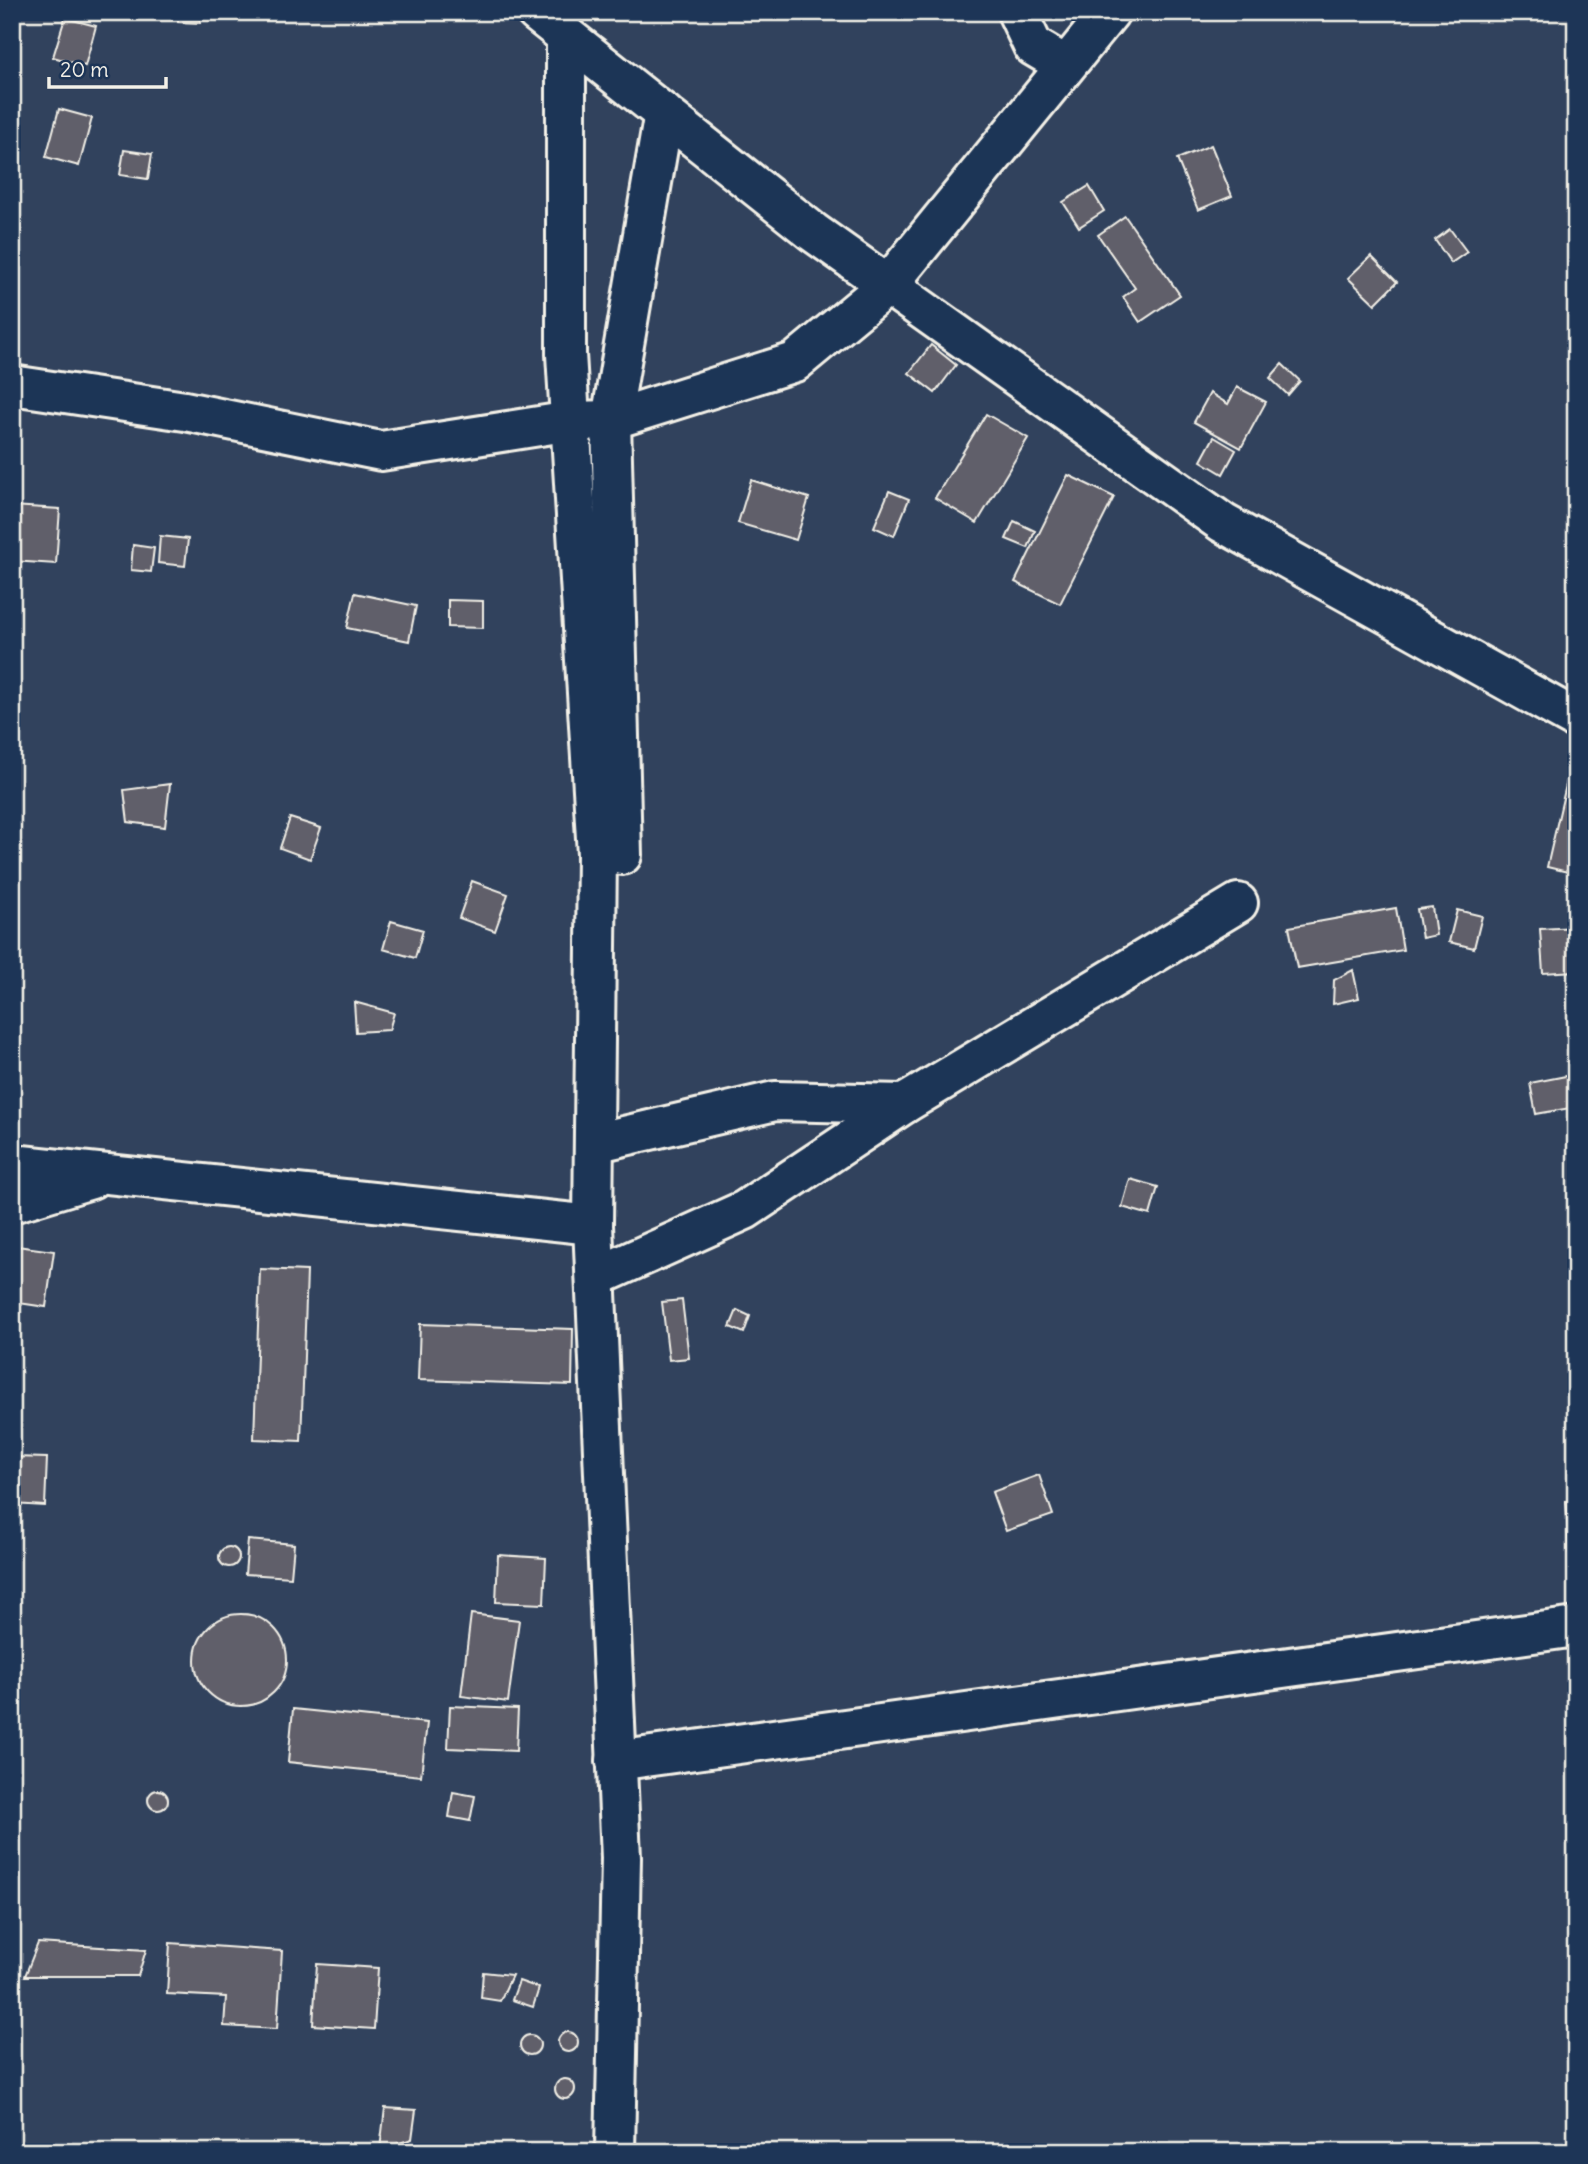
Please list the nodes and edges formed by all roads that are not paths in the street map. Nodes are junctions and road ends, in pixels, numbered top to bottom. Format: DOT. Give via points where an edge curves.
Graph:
graph roads {
  1 [pos="536,12"];
  2 [pos="1017,12"];
  3 [pos="1110,12"];
  4 [pos="566,36"];
  5 [pos="1065,65"];
  6 [pos="664,113"];
  7 [pos="888,285"];
  8 [pos="12,386"];
  9 [pos="611,420"];
  10 [pos="570,421"];
  11 [pos="1576,719"];
  12 [pos="1238,903"];
  13 [pos="596,949"];
  14 [pos="904,1104"];
  15 [pos="594,1143"];
  16 [pos="12,1164"];
  17 [pos="106,1175"];
  18 [pos="12,1203"];
  19 [pos="593,1225"];
  20 [pos="596,1277"];
  21 [pos="1576,1627"];
  22 [pos="616,1761"];
  23 [pos="615,2152"];
  1 -- 4 [label="street"];
  2 -- 5 [label="street" via="1032,46"];
  3 -- 5 [label="street"];
  4 -- 6 [label="street"];
  4 -- 10 [label="street"];
  5 -- 7 [label="street"];
  6 -- 7 [label="street" via="813,232"];
  6 -- 9 [label="street"];
  7 -- 9 [label="street" via="795,362"];
  7 -- 11 [label="street" via="1223,523"];
  8 -- 10 [label="street" via="185,411 381,452"];
  9 -- 10 [label="street"];
  9 -- 13 [label="street" via="622,860"];
  10 -- 13 [label="street" via="597,854"];
  12 -- 14 [label="street"];
  13 -- 15 [label="street"];
  14 -- 15 [label="street" via="775,1101"];
  14 -- 20 [label="street" via="745,1210"];
  15 -- 19 [label="street"];
  16 -- 17 [label="street"];
  17 -- 18 [label="street"];
  17 -- 19 [label="street"];
  19 -- 20 [label="street"];
  20 -- 22 [label="street"];
  21 -- 22 [label="street"];
  22 -- 23 [label="street" via="621,1858"];
}
